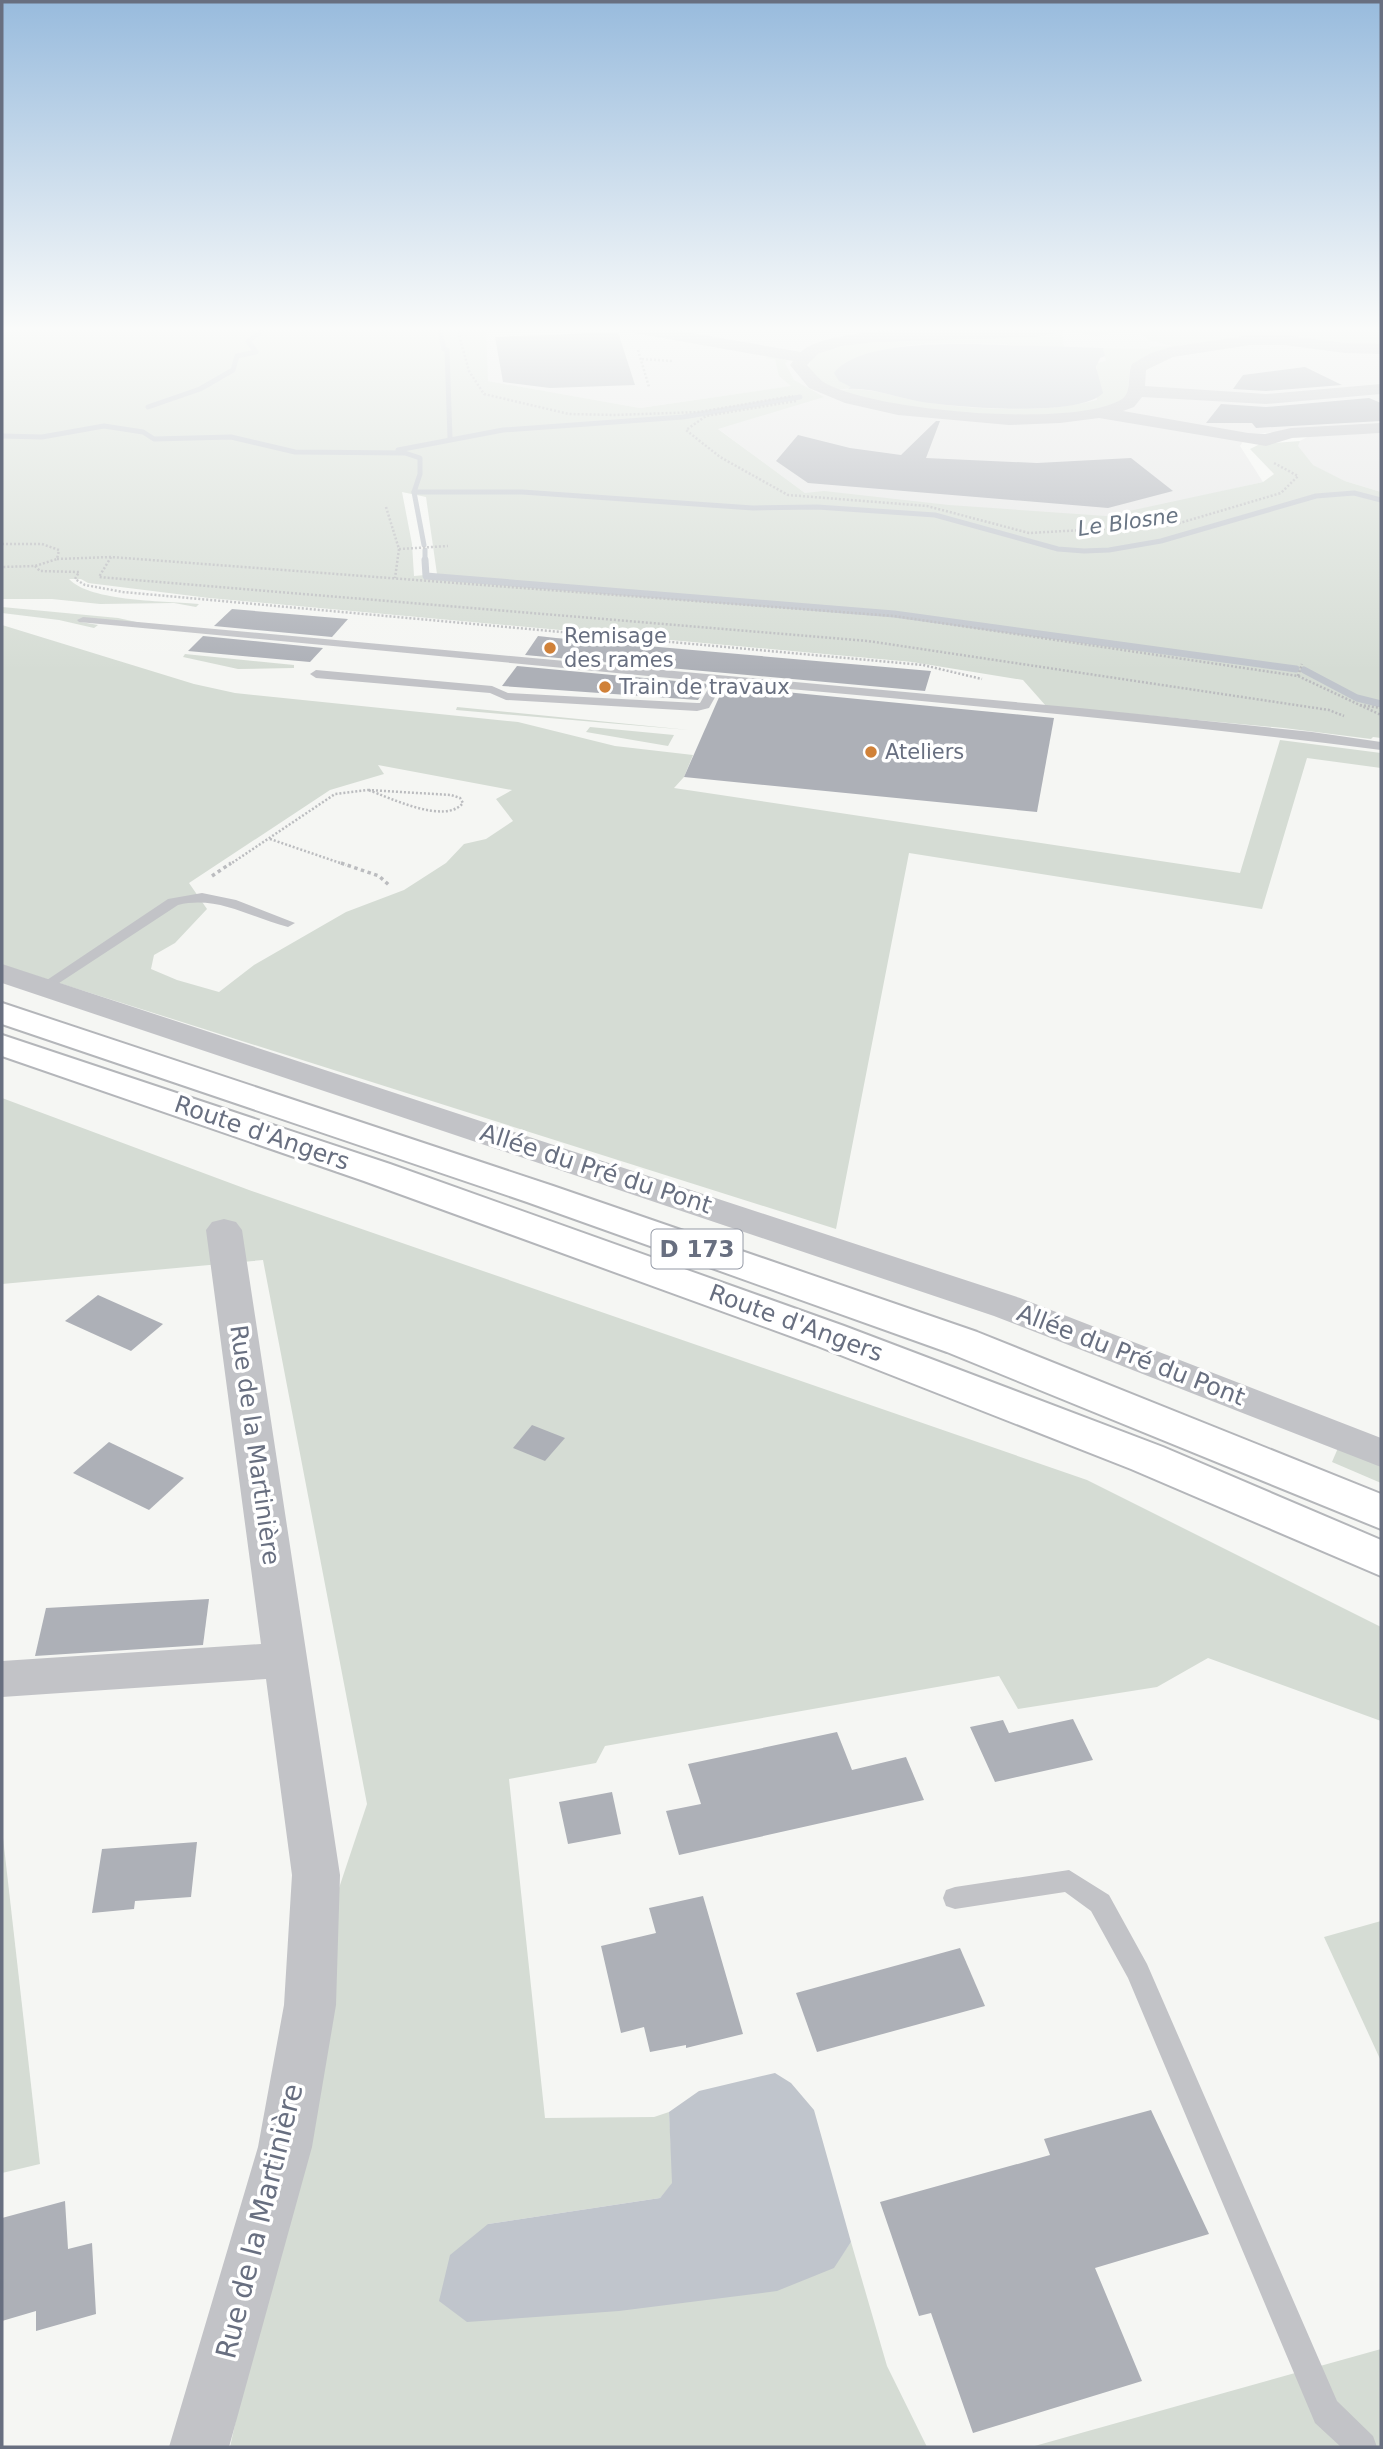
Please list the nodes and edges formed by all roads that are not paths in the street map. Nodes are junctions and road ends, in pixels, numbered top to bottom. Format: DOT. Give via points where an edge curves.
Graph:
graph roads {
  1 [pos="83,620"];
  2 [pos="316,674"];
  3 [pos="719,680"];
  4 [pos="1381,746"];
  5 [pos="288,923"];
  6 [pos="2,973"];
  7 [pos="45,986"];
  8 [pos="2,1013"];
  9 [pos="2,1045"];
  10 [pos="224,1230"];
  11 [pos="1381,1452"];
  12 [pos="1381,1512"];
  13 [pos="1381,1559"];
  14 [pos="286,1660"];
  15 [pos="2,1679"];
  16 [pos="955,1898"];
  17 [pos="199,2447"];
  18 [pos="1362,2447"];
  1 -- 3 [label="lane"];
  2 -- 3 [label="lane" via="598,704 697,707 705,705"];
  3 -- 4 [label="lane"];
  5 -- 7 [label="lane" via="215,898 198,896 173,902"];
  6 -- 7 [label="street, Allée du Pré du Pont"];
  7 -- 11 [label="street, Allée du Pré du Pont" via="1007,1307"];
  8 -- 12 [label="highway, Route d'Angers / D 173" via="527,1189 950,1338"];
  9 -- 13 [label="highway, Route d'Angers / D 173" via="525,1223 929,1371 1254,1501"];
  10 -- 14 [label="street, Rue de la Martinière"];
  14 -- 15 [label="street"];
  14 -- 17 [label="street, Rue de la Martinière" via="316,1875 310,2005 285,2147"];
  16 -- 18 [label="lane" via="1069,1881 1100,1903 1138,1972 1326,2412"];
}
